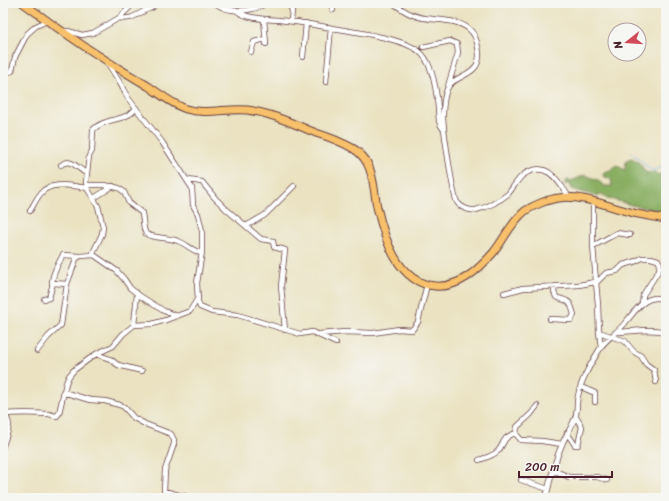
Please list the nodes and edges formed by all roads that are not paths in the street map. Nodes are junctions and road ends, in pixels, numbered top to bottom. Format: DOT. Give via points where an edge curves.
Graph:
graph roads {
  1 [pos="23,3"];
  2 [pos="134,3"];
  3 [pos="151,3"];
  4 [pos="215,3"];
  5 [pos="267,3"];
  6 [pos="288,3"];
  7 [pos="334,3"];
  8 [pos="393,3"];
  9 [pos="32,6"];
  10 [pos="237,10"];
  11 [pos="333,10"];
  12 [pos="119,18"];
  13 [pos="264,18"];
  14 [pos="47,21"];
  15 [pos="291,21"];
  16 [pos="306,23"];
  17 [pos="331,28"];
  18 [pos="61,31"];
  19 [pos="423,47"];
  20 [pos="251,52"];
  21 [pos="303,56"];
  22 [pos="105,59"];
  23 [pos="3,74"];
  24 [pos="326,82"];
  25 [pos="448,88"];
  26 [pos="136,108"];
  27 [pos="444,130"];
  28 [pos="61,164"];
  29 [pos="86,173"];
  30 [pos="188,180"];
  31 [pos="87,186"];
  32 [pos="113,186"];
  33 [pos="294,186"];
  34 [pos="569,197"];
  35 [pos="94,198"];
  36 [pos="593,202"];
  37 [pos="30,211"];
  38 [pos="666,219"];
  39 [pos="246,226"];
  40 [pos="630,235"];
  41 [pos="593,246"];
  42 [pos="202,253"];
  43 [pos="92,254"];
  44 [pos="80,256"];
  45 [pos="595,283"];
  46 [pos="52,284"];
  47 [pos="68,284"];
  48 [pos="428,284"];
  49 [pos="555,286"];
  50 [pos="504,293"];
  51 [pos="137,294"];
  52 [pos="198,298"];
  53 [pos="44,299"];
  54 [pos="666,300"];
  55 [pos="642,304"];
  56 [pos="177,316"];
  57 [pos="550,319"];
  58 [pos="134,325"];
  59 [pos="285,330"];
  60 [pos="599,332"];
  61 [pos="617,332"];
  62 [pos="666,333"];
  63 [pos="318,334"];
  64 [pos="612,336"];
  65 [pos="336,344"];
  66 [pos="601,347"];
  67 [pos="37,351"];
  68 [pos="96,354"];
  69 [pos="142,372"];
  70 [pos="656,382"];
  71 [pos="581,387"];
  72 [pos="63,392"];
  73 [pos="595,402"];
  74 [pos="537,406"];
  75 [pos="3,414"];
  76 [pos="576,417"];
  77 [pos="567,433"];
  78 [pos="516,434"];
  79 [pos="562,444"];
  80 [pos="3,446"];
  81 [pos="479,460"];
  82 [pos="553,470"];
  83 [pos="521,480"];
  84 [pos="607,480"];
  85 [pos="548,489"];
  86 [pos="190,498"];
  87 [pos="546,498"];
  1 -- 9 [label="highway"];
  2 -- 12 [label="street"];
  3 -- 12 [label="street" via="153,7 135,17"];
  4 -- 10 [label="street" via="227,9"];
  5 -- 10 [label="street"];
  6 -- 15 [label="street" via="292,10"];
  7 -- 11 [label="street"];
  8 -- 25 [label="street" via="417,17 464,25 473,33 478,48 478,63 473,70"];
  9 -- 14 [label="highway"];
  10 -- 13 [label="street"];
  12 -- 18 [label="street" via="88,35"];
  13 -- 15 [label="street"];
  13 -- 20 [label="street" via="265,42 254,42"];
  14 -- 18 [label="highway"];
  14 -- 23 [label="street" via="27,34 15,57 12,72"];
  15 -- 16 [label="street"];
  16 -- 17 [label="street"];
  16 -- 21 [label="street"];
  17 -- 24 [label="street"];
  17 -- 27 [label="street" via="382,37 421,53 430,69 437,94 439,121"];
  18 -- 22 [label="highway"];
  19 -- 25 [label="street" via="450,41 457,44 458,53"];
  22 -- 26 [label="street"];
  22 -- 48 [label="highway" via="187,109 257,112 358,151 372,175 381,220 394,253 406,272 420,282"];
  25 -- 27 [label="street" via="443,116"];
  26 -- 29 [label="street" via="132,113 106,121 94,128 92,151"];
  26 -- 30 [label="street"];
  27 -- 34 [label="street" via="454,195 462,207 472,210 490,206 507,195 524,175 542,169 556,178"];
  28 -- 29 [label="street" via="71,162"];
  29 -- 31 [label="street"];
  30 -- 39 [label="street" via="202,182 215,198"];
  30 -- 42 [label="street" via="202,231"];
  31 -- 32 [label="street"];
  31 -- 35 [label="street"];
  31 -- 37 [label="street" via="64,185 48,188 43,191"];
  32 -- 35 [label="street"];
  32 -- 42 [label="street" via="122,189 129,203 142,213 146,234 178,241"];
  33 -- 39 [label="street" via="265,214"];
  34 -- 36 [label="highway"];
  34 -- 48 [label="highway" via="554,199 525,211 493,252 467,278 451,285"];
  35 -- 43 [label="street" via="103,227"];
  36 -- 38 [label="highway"];
  36 -- 41 [label="street"];
  39 -- 59 [label="street" via="261,239 273,241 274,247 286,251 281,286"];
  40 -- 41 [label="street" via="617,233"];
  41 -- 45 [label="street"];
  42 -- 52 [label="street" via="197,283"];
  43 -- 44 [label="street"];
  43 -- 51 [label="street" via="117,271"];
  44 -- 46 [label="street" via="63,255 56,267"];
  44 -- 47 [label="street" via="76,259"];
  45 -- 49 [label="street"];
  45 -- 55 [label="street" via="606,273 617,271 626,263 647,258 658,260 660,270 643,295"];
  45 -- 60 [label="street"];
  46 -- 47 [label="street"];
  46 -- 53 [label="street" via="49,298"];
  47 -- 67 [label="street" via="61,324"];
  48 -- 63 [label="street" via="418,322 412,330"];
  49 -- 50 [label="street" via="523,288"];
  49 -- 57 [label="street" via="556,297 569,301 574,315 571,320"];
  51 -- 56 [label="street"];
  51 -- 58 [label="street"];
  52 -- 56 [label="street" via="191,310"];
  52 -- 59 [label="street" via="203,309 238,315"];
  54 -- 55 [label="street" via="654,297"];
  55 -- 61 [label="street"];
  56 -- 58 [label="street" via="152,324"];
  58 -- 68 [label="street" via="113,346"];
  59 -- 63 [label="street" via="300,334"];
  60 -- 64 [label="street"];
  60 -- 66 [label="street"];
  61 -- 62 [label="street" via="654,330"];
  61 -- 64 [label="street"];
  63 -- 65 [label="street"];
  64 -- 66 [label="street"];
  64 -- 70 [label="street" via="625,340 632,351 641,356 655,372"];
  66 -- 71 [label="street"];
  68 -- 69 [label="street" via="118,365"];
  68 -- 72 [label="street" via="71,373"];
  71 -- 73 [label="street" via="595,393"];
  71 -- 76 [label="street"];
  72 -- 75 [label="street" via="56,416 38,413"];
  72 -- 86 [label="street" via="120,405 144,424 171,434 174,444 165,470 164,491"];
  74 -- 78 [label="street" via="517,427"];
  75 -- 80 [label="street" via="9,425"];
  76 -- 77 [label="street"];
  76 -- 77 [label="street" via="582,427 578,445 575,445"];
  77 -- 79 [label="street"];
  78 -- 79 [label="street" via="521,440"];
  78 -- 81 [label="street" via="508,436 495,453"];
  79 -- 82 [label="street"];
  82 -- 84 [label="street" via="569,477 597,477"];
  82 -- 85 [label="street"];
  83 -- 85 [label="street"];
  85 -- 87 [label="street"];
}
